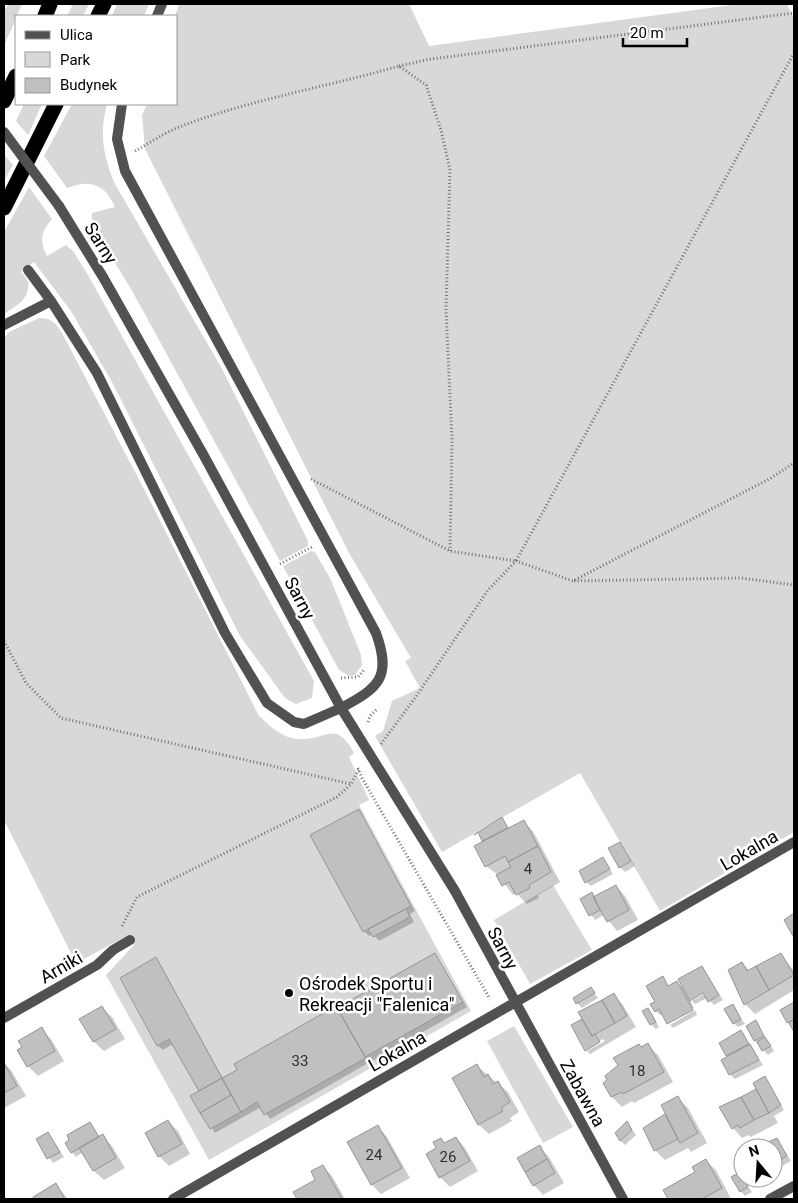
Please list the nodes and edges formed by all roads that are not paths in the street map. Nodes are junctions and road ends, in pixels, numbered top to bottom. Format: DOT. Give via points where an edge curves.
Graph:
graph roads {
  1 [pos="15,78"];
  2 [pos="4,101"];
  3 [pos="56,105"];
  4 [pos="122,105"];
  5 [pos="4,132"];
  6 [pos="4,208"];
  7 [pos="28,270"];
  8 [pos="51,301"];
  9 [pos="4,325"];
  10 [pos="340,708"];
  11 [pos="794,842"];
  12 [pos="130,940"];
  13 [pos="514,1003"];
  14 [pos="4,1018"];
  15 [pos="794,1186"];
  16 [pos="173,1199"];
  17 [pos="623,1199"];
  18 [pos="770,1199"];
  1 -- 2 [label="highway"];
  3 -- 6 [label="highway"];
  4 -- 10 [label="street" via="117,139 125,171 383,651 383,668 378,683"];
  5 -- 10 [label="street, Sarny, bridge" via="59,206 104,277"];
  7 -- 8 [label="street"];
  8 -- 9 [label="street"];
  8 -- 10 [label="street" via="97,373 221,625 267,704 294,722 304,724"];
  10 -- 13 [label="street, Sarny" via="455,891"];
  11 -- 13 [label="street, Lokalna"];
  12 -- 14 [label="street, Arniki" via="97,965"];
  13 -- 16 [label="street, Lokalna"];
  13 -- 17 [label="street, Zabawna"];
  15 -- 18 [label="street"];
}
